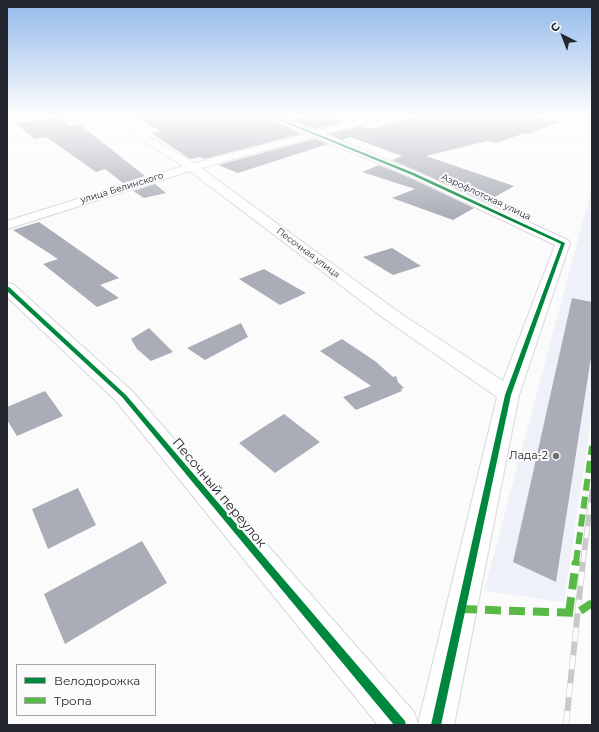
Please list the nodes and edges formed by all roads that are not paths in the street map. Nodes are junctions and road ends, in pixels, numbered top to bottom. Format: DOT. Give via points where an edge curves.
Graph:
graph roads {
  1 [pos="163,149"];
  2 [pos="258,149"];
  3 [pos="352,149"];
  4 [pos="192,167"];
  5 [pos="7,225"];
  6 [pos="7,288"];
  7 [pos="508,395"];
  8 [pos="401,725"];
  9 [pos="436,725"];
  1 -- 4 [label="street, Песочная улица"];
  2 -- 4 [label="street, улица Белинского"];
  3 -- 7 [label="street, Аэрофлотская улица" via="413,174 563,243"];
  4 -- 5 [label="street, улица Белинского"];
  4 -- 7 [label="street, Песочная улица" via="391,315"];
  6 -- 8 [label="street, Песочный переулок" via="124,396"];
  7 -- 9 [label="street"];
}
